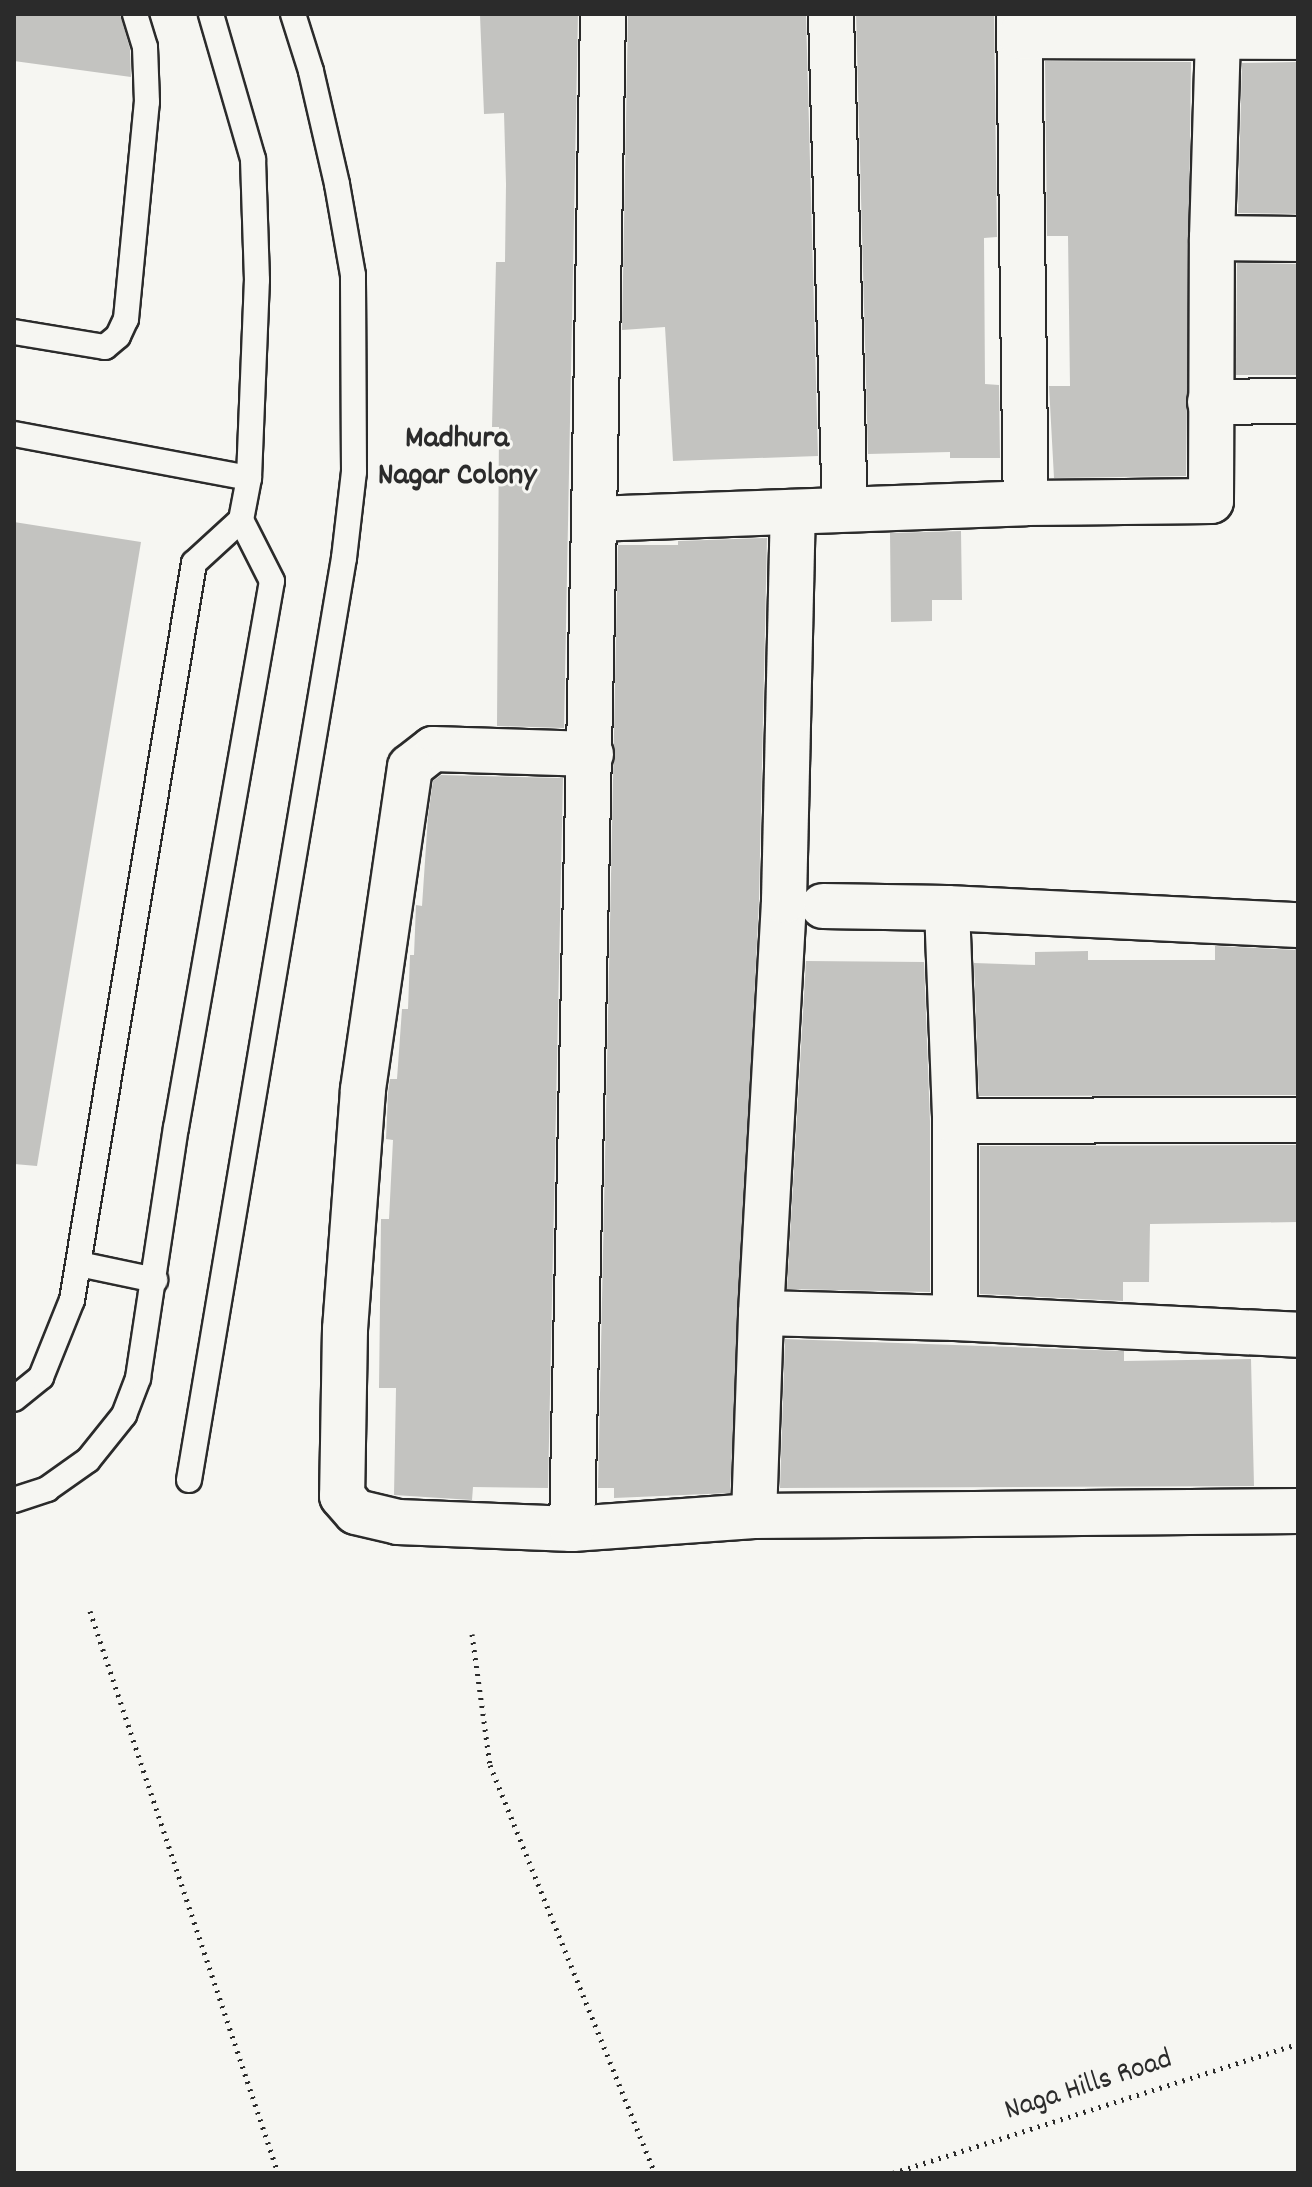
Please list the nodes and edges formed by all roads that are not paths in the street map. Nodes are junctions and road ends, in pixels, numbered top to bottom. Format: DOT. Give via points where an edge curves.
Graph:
graph roads {
  1 [pos="135,14"];
  2 [pos="211,14"];
  3 [pos="293,14"];
  4 [pos="603,14"];
  5 [pos="831,14"];
  6 [pos="1019,25"];
  7 [pos="1218,37"];
  8 [pos="1298,37"];
  9 [pos="1212,238"];
  10 [pos="1298,239"];
  11 [pos="14,332"];
  12 [pos="1298,401"];
  13 [pos="1210,402"];
  14 [pos="14,434"];
  15 [pos="249,478"];
  16 [pos="1026,503"];
  17 [pos="845,509"];
  18 [pos="793,512"];
  19 [pos="594,519"];
  20 [pos="241,520"];
  21 [pos="591,754"];
  22 [pos="823,906"];
  23 [pos="947,908"];
  24 [pos="1298,925"];
  25 [pos="1298,1120"];
  26 [pos="955,1121"];
  27 [pos="79,1264"];
  28 [pos="155,1280"];
  29 [pos="761,1313"];
  30 [pos="955,1318"];
  31 [pos="1298,1335"];
  32 [pos="14,1399"];
  33 [pos="189,1480"];
  34 [pos="14,1500"];
  35 [pos="1298,1511"];
  36 [pos="754,1516"];
  37 [pos="572,1529"];
  1 -- 11 [label="lane" via="145,47 147,102 126,319 105,347"];
  2 -- 15 [label="lane" via="253,159 257,280"];
  3 -- 33 [label="lane" via="331,156 353,275 354,472 344,558"];
  4 -- 19 [label="street"];
  5 -- 17 [label="street"];
  6 -- 7 [label="street"];
  6 -- 16 [label="street"];
  7 -- 8 [label="street"];
  7 -- 9 [label="street"];
  9 -- 10 [label="street"];
  9 -- 13 [label="street"];
  12 -- 13 [label="street"];
  13 -- 16 [label="street" via="1211,501"];
  14 -- 15 [label="lane"];
  15 -- 20 [label="lane"];
  16 -- 17 [label="street"];
  17 -- 18 [label="street"];
  18 -- 19 [label="street"];
  18 -- 29 [label="street" via="784,901"];
  19 -- 21 [label="street"];
  20 -- 27 [label="lane" via="194,563"];
  20 -- 28 [label="lane" via="272,581 176,1128"];
  21 -- 37 [label="street"];
  21 -- 37 [label="street" via="433,749 410,767 363,1090 345,1344 342,1496 356,1512 398,1522"];
  22 -- 23 [label="street"];
  23 -- 24 [label="street"];
  23 -- 26 [label="street"];
  25 -- 26 [label="street"];
  26 -- 30 [label="street"];
  27 -- 28 [label="lane"];
  27 -- 32 [label="lane" via="72,1300 41,1377"];
  28 -- 34 [label="lane" via="138,1378 124,1415 88,1460 47,1489"];
  29 -- 30 [label="street"];
  29 -- 36 [label="street"];
  30 -- 31 [label="street"];
  35 -- 36 [label="street"];
  36 -- 37 [label="street"];
}
